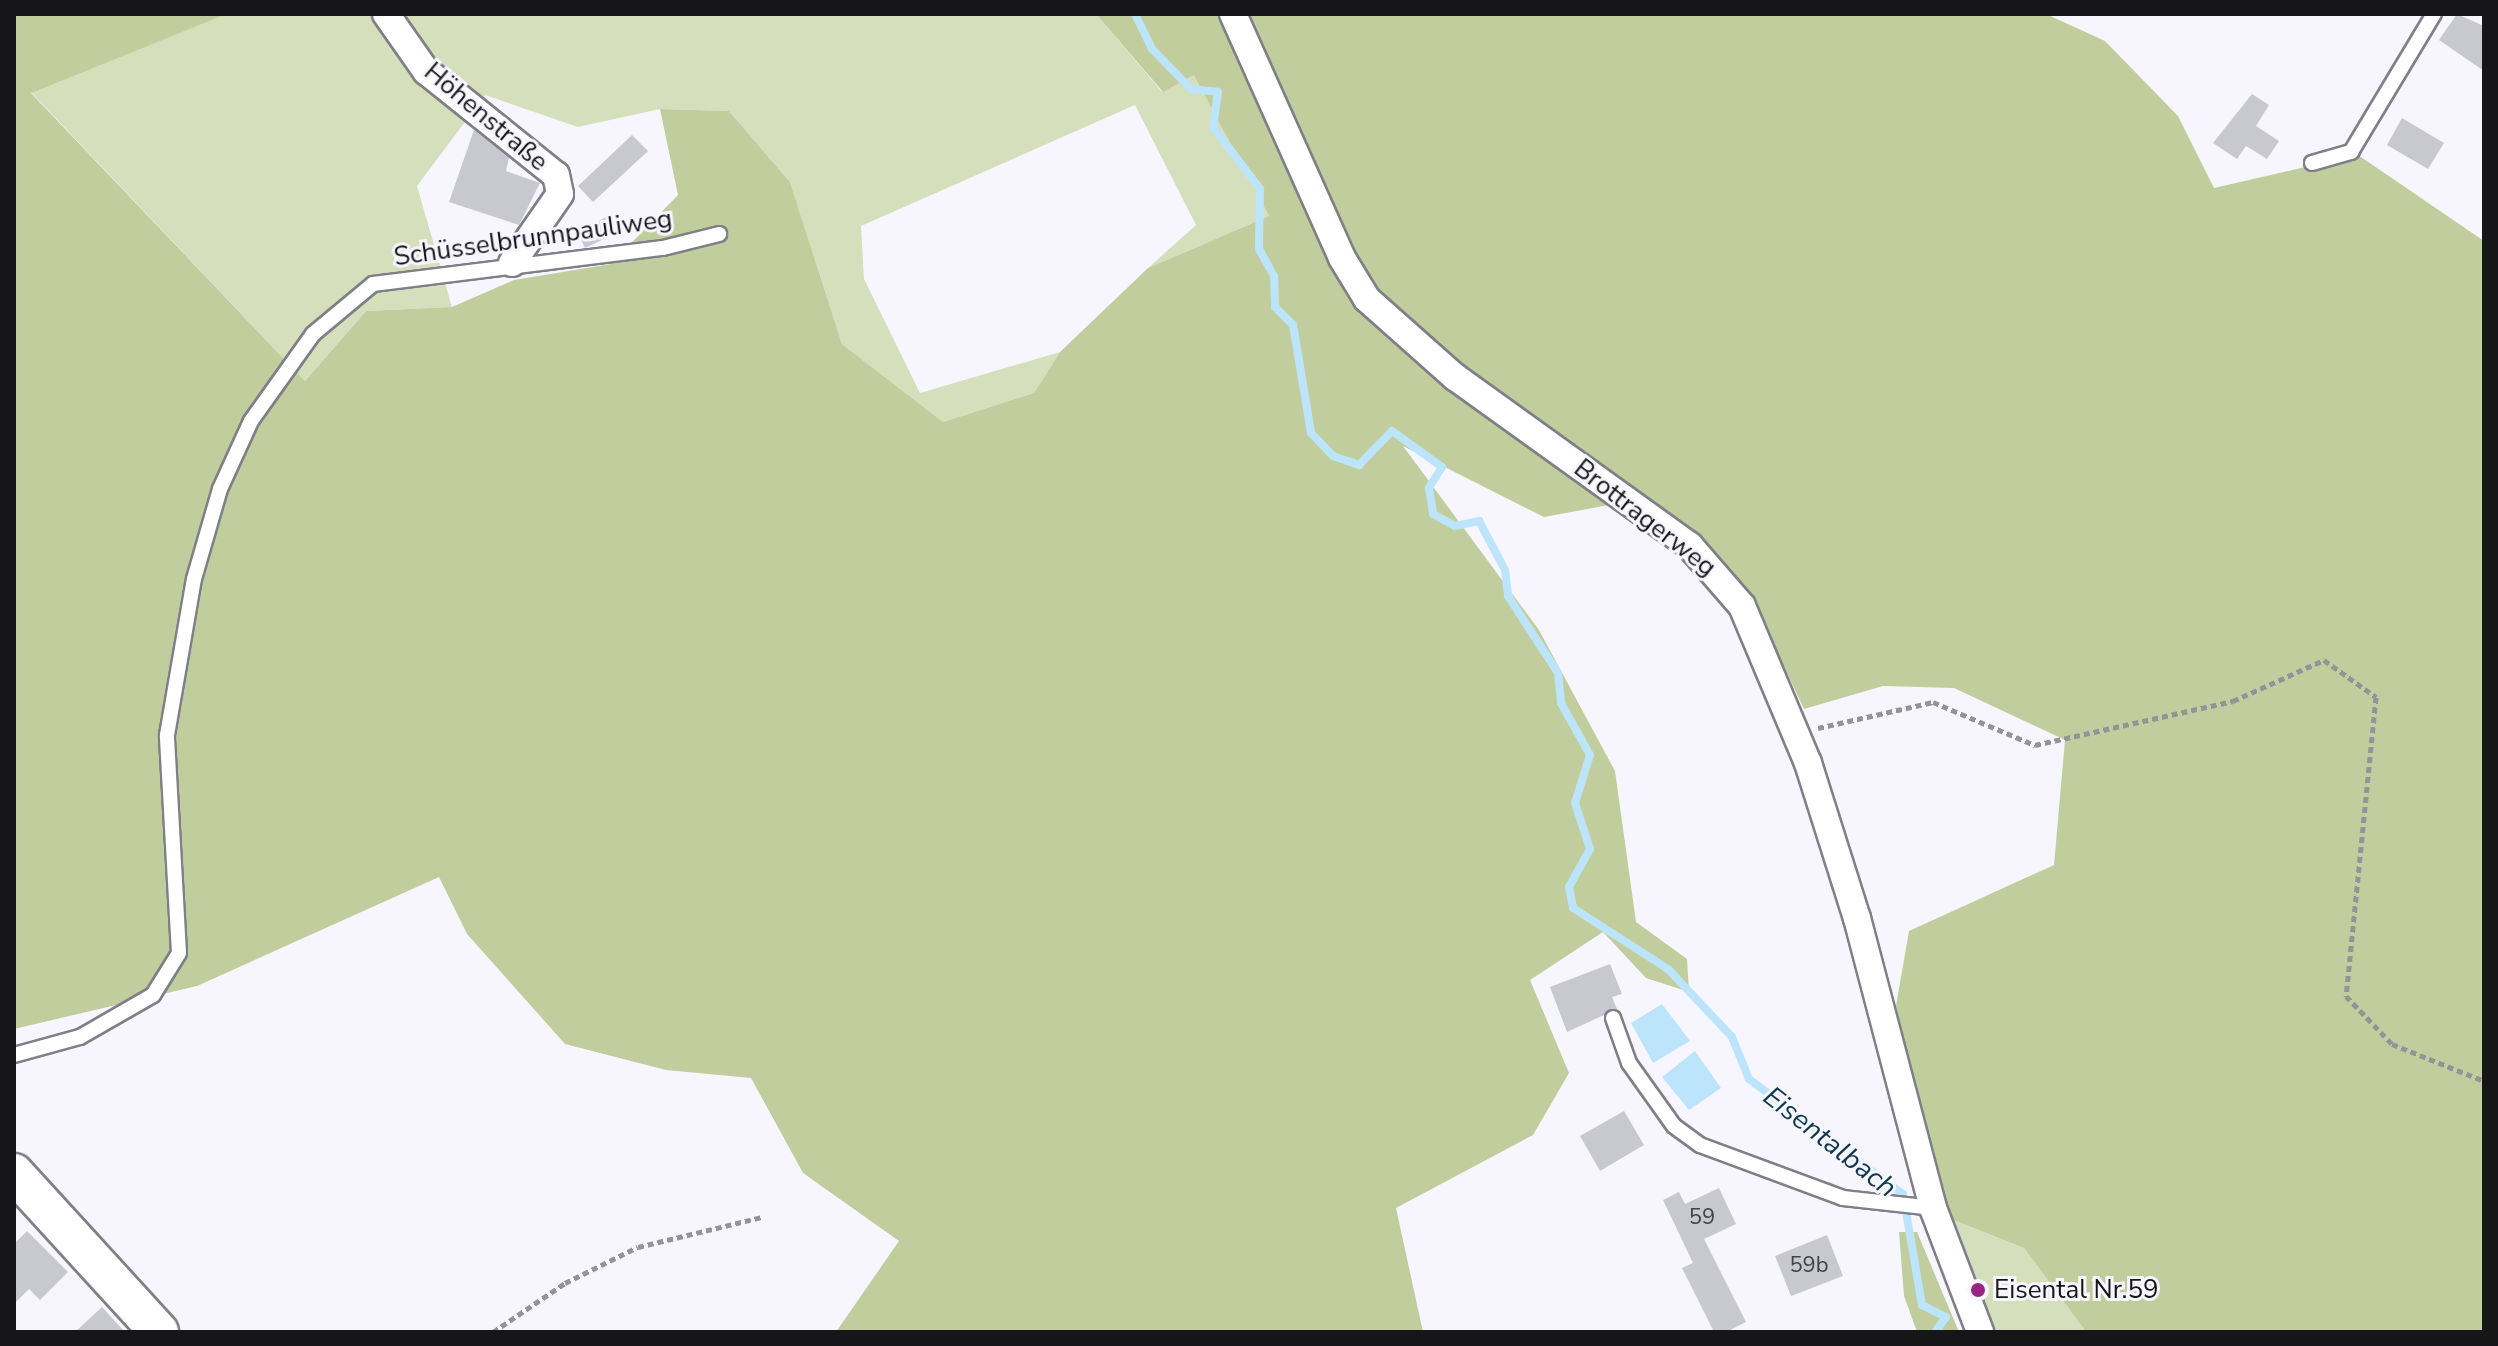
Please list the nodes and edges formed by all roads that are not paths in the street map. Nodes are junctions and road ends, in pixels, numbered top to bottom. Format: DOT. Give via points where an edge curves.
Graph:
graph roads {
  1 [pos="386,14"];
  2 [pos="1233,14"];
  3 [pos="2434,14"];
  4 [pos="2312,163"];
  5 [pos="719,234"];
  6 [pos="512,263"];
  7 [pos="1613,1018"];
  8 [pos="14,1055"];
  9 [pos="14,1173"];
  10 [pos="1915,1208"];
  11 [pos="159,1332"];
  12 [pos="1980,1332"];
  1 -- 6 [label="street, Höhenstraße" via="426,71 556,175 560,194"];
  2 -- 10 [label="street, Brottragerweg" via="1342,258 1367,299 1455,377 1718,573 1742,606 1796,734 1857,918"];
  3 -- 4 [label="lane" via="2351,152"];
  5 -- 6 [label="lane, Schüsselbrunnpauliweg" via="663,248"];
  6 -- 8 [label="lane, Schüsselbrunnpauliweg" via="373,284 313,334 251,421 220,489 194,579 167,735 179,953 153,995 80,1037"];
  7 -- 10 [label="lane" via="1629,1063 1674,1126 1700,1145 1792,1183"];
  9 -- 11 [label="street"];
  10 -- 12 [label="street, Brottragerweg"];
}
